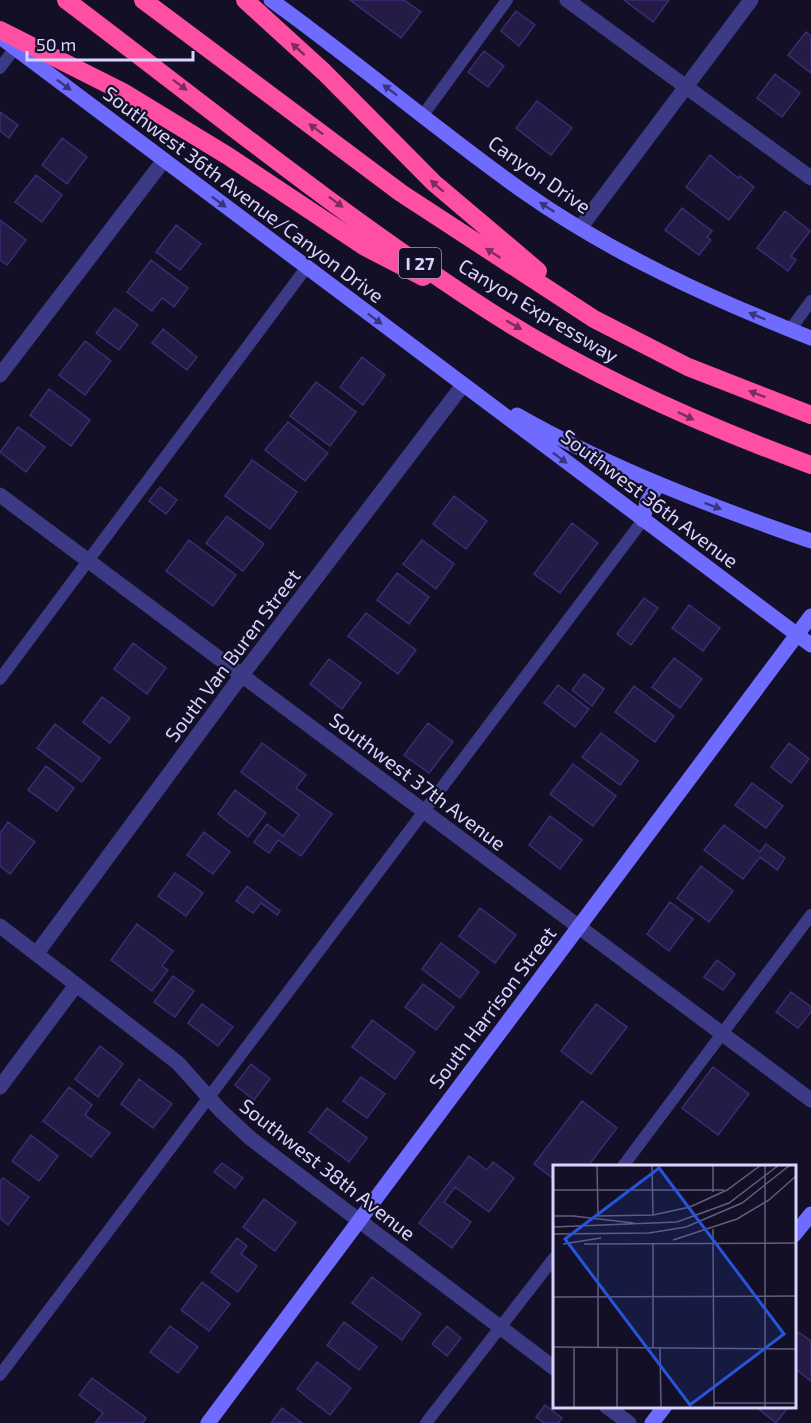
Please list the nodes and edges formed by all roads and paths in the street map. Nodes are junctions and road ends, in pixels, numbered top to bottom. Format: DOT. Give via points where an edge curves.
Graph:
graph roads {
  1 [pos="66,0"];
  2 [pos="143,0"];
  3 [pos="245,0"];
  4 [pos="507,0"];
  5 [pos="567,0"];
  6 [pos="751,0"];
  7 [pos="276,1"];
  8 [pos="0,30"];
  9 [pos="0,37"];
  10 [pos="15,48"];
  11 [pos="0,68"];
  12 [pos="686,87"];
  13 [pos="423,115"];
  14 [pos="164,160"];
  15 [pos="811,178"];
  16 [pos="580,228"];
  17 [pos="306,268"];
  18 [pos="811,301"];
  19 [pos="490,311"];
  20 [pos="594,319"];
  21 [pos="790,330"];
  22 [pos="811,338"];
  23 [pos="0,375"];
  24 [pos="463,385"];
  25 [pos="811,416"];
  26 [pos="811,465"];
  27 [pos="658,485"];
  28 [pos="0,495"];
  29 [pos="643,520"];
  30 [pos="811,541"];
  31 [pos="87,560"];
  32 [pos="811,616"];
  33 [pos="797,635"];
  34 [pos="811,645"];
  35 [pos="242,675"];
  36 [pos="0,679"];
  37 [pos="423,811"];
  38 [pos="811,915"];
  39 [pos="0,926"];
  40 [pos="578,927"];
  41 [pos="37,954"];
  42 [pos="76,985"];
  43 [pos="723,1033"];
  44 [pos="0,1087"];
  45 [pos="209,1098"];
  46 [pos="811,1100"];
  47 [pos="624,1165"];
  48 [pos="811,1214"];
  49 [pos="359,1221"];
  50 [pos="796,1234"];
  51 [pos="553,1261"];
  52 [pos="502,1329"];
  53 [pos="553,1367"];
  54 [pos="0,1375"];
  55 [pos="607,1408"];
  56 [pos="664,1408"];
  57 [pos="208,1423"];
  58 [pos="426,1423"];
  59 [pos="629,1423"];
  60 [pos="652,1423"];
  1 -- 19 [label="highway, Canyon Expressway / I 27, one-way" via="387,240"];
  20 -- 2 [label="highway, Canyon Expressway / I 27, one-way" via="401,193"];
  20 -- 3 [label="highway, one-way" via="434,183 324,72"];
  4 -- 13 [label="lane"];
  5 -- 12 [label="street"];
  6 -- 12 [label="street"];
  13 -- 7 [label="main road, Canyon Drive, one-way"];
  8 -- 19 [label="highway" via="123,92 365,247"];
  9 -- 10 [label="main road, Southwest 36th Avenue/Canyon Drive"];
  10 -- 11 [label="lane"];
  10 -- 14 [label="main road, Southwest 36th Avenue/Canyon Drive, one-way"];
  12 -- 15 [label="street"];
  12 -- 16 [label="street"];
  16 -- 13 [label="main road, Canyon Drive, one-way" via="524,192"];
  14 -- 17 [label="main road, Southwest 36th Avenue/Canyon Drive, one-way"];
  14 -- 23 [label="street"];
  21 -- 16 [label="main road, Canyon Drive, one-way" via="722,302"];
  17 -- 24 [label="main road, Southwest 36th Avenue/Canyon Drive, one-way"];
  17 -- 31 [label="lane"];
  18 -- 21 [label="lane"];
  19 -- 26 [label="highway, Canyon Expressway / I 27, one-way" via="589,368 707,426"];
  25 -- 20 [label="highway, Canyon Expressway / I 27, one-way" via="688,367"];
  21 -- 22 [label="main road, Canyon Drive"];
  24 -- 27 [label="main road" via="600,459"];
  24 -- 29 [label="main road, Southwest 36th Avenue, one-way"];
  24 -- 35 [label="street, South Van Buren Street"];
  27 -- 29 [label="main road" via="647,502"];
  27 -- 30 [label="main road, one-way"];
  28 -- 31 [label="street, Southwest 37th Avenue"];
  29 -- 33 [label="main road, Southwest 36th Avenue"];
  29 -- 37 [label="lane"];
  31 -- 35 [label="street, Southwest 37th Avenue"];
  31 -- 36 [label="lane"];
  32 -- 33 [label="main road, South Harrison Street"];
  33 -- 34 [label="main road, Southwest 36th Avenue"];
  33 -- 40 [label="main road, South Harrison Street"];
  35 -- 37 [label="street, Southwest 37th Avenue"];
  35 -- 41 [label="street, South Van Buren Street"];
  37 -- 40 [label="street, Southwest 37th Avenue"];
  37 -- 45 [label="lane"];
  38 -- 43 [label="lane"];
  39 -- 41 [label="street, Southwest 38th Avenue"];
  40 -- 43 [label="street, Southwest 37th Avenue"];
  40 -- 49 [label="main road, South Harrison Street"];
  41 -- 42 [label="street, Southwest 38th Avenue"];
  42 -- 44 [label="street"];
  42 -- 45 [label="street, Southwest 38th Avenue" via="178,1063"];
  43 -- 46 [label="street, Southwest 37th Avenue"];
  43 -- 47 [label="lane"];
  45 -- 49 [label="street, Southwest 38th Avenue" via="250,1138"];
  45 -- 54 [label="lane"];
  48 -- 50 [label="main road"];
  49 -- 52 [label="street, Southwest 38th Avenue"];
  49 -- 57 [label="main road, South Harrison Street"];
  51 -- 52 [label="lane"];
  52 -- 53 [label="street, Southwest 38th Avenue"];
  52 -- 58 [label="lane"];
  55 -- 59 [label="street"];
  56 -- 60 [label="main road"];
}
